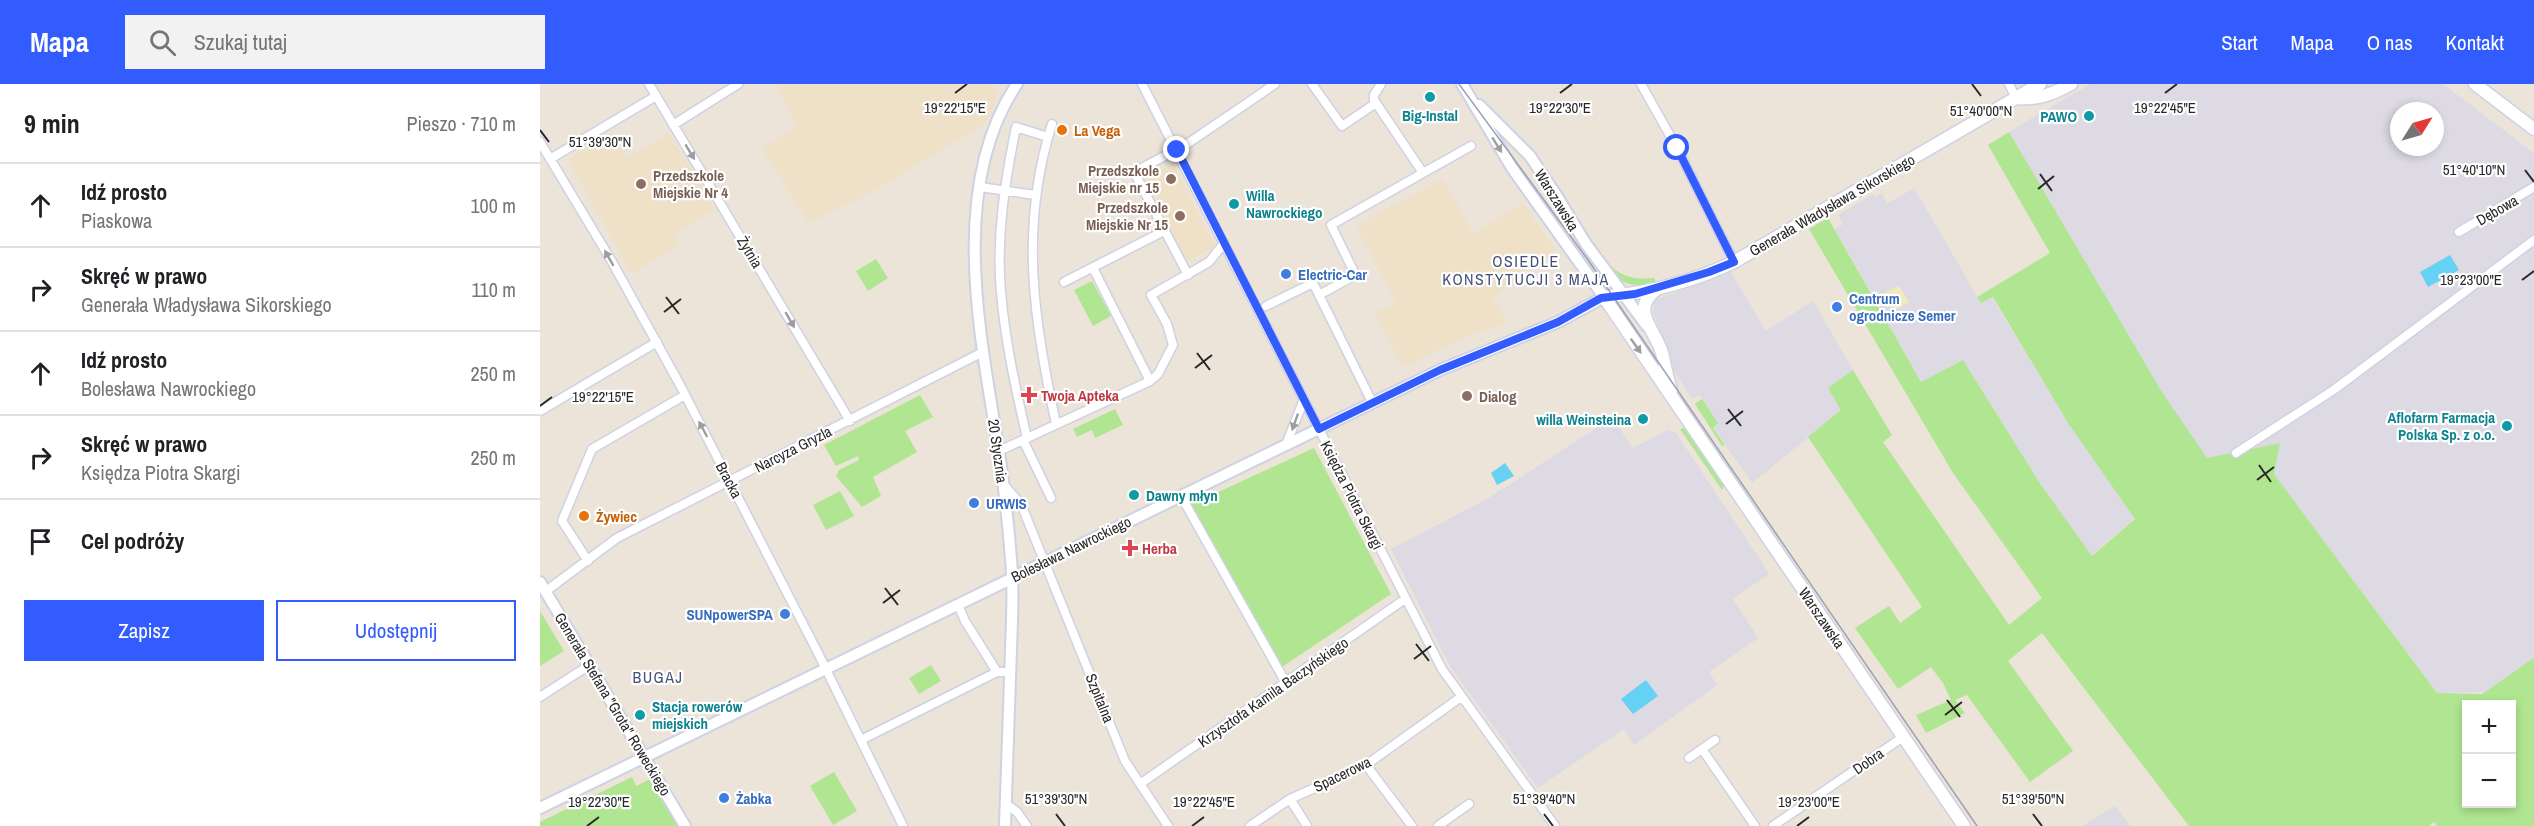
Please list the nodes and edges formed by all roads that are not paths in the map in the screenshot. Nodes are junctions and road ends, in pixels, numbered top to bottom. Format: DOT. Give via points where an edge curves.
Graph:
graph roads {
  1 [pos="649,84"];
  2 [pos="738,84"];
  3 [pos="1017,84"];
  4 [pos="1142,84"];
  5 [pos="1275,84"];
  6 [pos="1312,84"];
  7 [pos="1381,84"];
  8 [pos="1461,84"];
  9 [pos="1641,84"];
  10 [pos="2008,84"];
  11 [pos="2040,84"];
  12 [pos="2071,84"];
  13 [pos="2475,84"];
  14 [pos="1468,94"];
  15 [pos="656,96"];
  16 [pos="2016,98"];
  17 [pos="1376,104"];
  18 [pos="1052,124"];
  19 [pos="674,125"];
  20 [pos="2534,129"];
  21 [pos="1048,137"];
  22 [pos="540,142"];
  23 [pos="1472,146"];
  24 [pos="1177,150"];
  25 [pos="550,159"];
  26 [pos="1423,173"];
  27 [pos="980,187"];
  28 [pos="2534,187"];
  29 [pos="1003,191"];
  30 [pos="1035,195"];
  31 [pos="1164,231"];
  32 [pos="2459,232"];
  33 [pos="2534,240"];
  34 [pos="1224,243"];
  35 [pos="1734,262"];
  36 [pos="1093,268"];
  37 [pos="1188,275"];
  38 [pos="1064,282"];
  39 [pos="1661,286"];
  40 [pos="1319,295"];
  41 [pos="1624,296"];
  42 [pos="1604,297"];
  43 [pos="1266,306"];
  44 [pos="1648,328"];
  45 [pos="657,342"];
  46 [pos="983,352"];
  47 [pos="1150,381"];
  48 [pos="685,395"];
  49 [pos="1304,399"];
  50 [pos="1372,402"];
  51 [pos="1679,410"];
  52 [pos="540,411"];
  53 [pos="850,421"];
  54 [pos="1056,424"];
  55 [pos="1319,429"];
  56 [pos="1025,439"];
  57 [pos="1286,445"];
  58 [pos="999,451"];
  59 [pos="2236,453"];
  60 [pos="730,480"];
  61 [pos="1003,484"];
  62 [pos="1181,496"];
  63 [pos="1051,498"];
  64 [pos="588,561"];
  65 [pos="1045,563"];
  66 [pos="1012,578"];
  67 [pos="543,587"];
  68 [pos="1405,599"];
  69 [pos="958,605"];
  70 [pos="591,664"];
  71 [pos="826,669"];
  72 [pos="997,672"];
  73 [pos="1010,672"];
  74 [pos="1286,683"];
  75 [pos="540,697"];
  76 [pos="1461,697"];
  77 [pos="1903,736"];
  78 [pos="861,740"];
  79 [pos="1715,740"];
  80 [pos="1702,749"];
  81 [pos="646,757"];
  82 [pos="1689,758"];
  83 [pos="1366,765"];
  84 [pos="1140,784"];
  85 [pos="1290,800"];
  86 [pos="1005,803"];
  87 [pos="1469,804"];
  88 [pos="540,808"];
  89 [pos="685,826"];
  90 [pos="903,826"];
  91 [pos="1005,826"];
  92 [pos="1027,826"];
  93 [pos="1168,826"];
  94 [pos="1250,826"];
  95 [pos="1307,826"];
  96 [pos="1412,826"];
  97 [pos="1438,826"];
  98 [pos="1555,826"];
  99 [pos="1755,826"];
  100 [pos="1773,826"];
  101 [pos="1964,826"];
  1 -- 15 [label="street, Żytnia"];
  2 -- 19 [label="street"];
  3 -- 27 [label="street, 20 Stycznia" via="996,122"];
  4 -- 24 [label="street, Księdza Piotra Skargi"];
  5 -- 24 [label="street"];
  6 -- 17 [label="street" via="1342,126"];
  7 -- 17 [label="street" via="1373,97"];
  8 -- 14 [label="street, Warszawska"];
  9 -- 35 [label="street"];
  10 -- 16 [label="street"];
  11 -- 16 [label="main road, Generała Władysława Sikorskiego"];
  12 -- 16 [label="main road, Generała Władysława Sikorskiego" via="2040,98"];
  13 -- 20 [label="main road"];
  14 -- 41 [label="street, Warszawska" via="1530,156 1580,237"];
  14 -- 42 [label="street, Warszawska, one-way" via="1512,168"];
  15 -- 19 [label="street, Żytnia"];
  15 -- 25 [label="street"];
  16 -- 35 [label="main road, Generała Władysława Sikorskiego"];
  17 -- 26 [label="street"];
  18 -- 21 [label="street"];
  19 -- 53 [label="street, Żytnia, one-way"];
  21 -- 29 [label="street" via="1016,128"];
  21 -- 30 [label="street"];
  22 -- 25 [label="street, Bracka"];
  23 -- 26 [label="street"];
  24 -- 31 [label="street" via="1134,172"];
  24 -- 34 [label="street, Księdza Piotra Skargi"];
  45 -- 25 [label="street, Bracka, one-way"];
  26 -- 40 [label="street" via="1331,225 1354,275"];
  27 -- 29 [label="street"];
  27 -- 46 [label="street, 20 Stycznia" via="975,268"];
  28 -- 32 [label="street, Dębowa"];
  29 -- 30 [label="street"];
  29 -- 56 [label="street" via="1001,293"];
  30 -- 54 [label="street" via="1032,281"];
  31 -- 36 [label="street"];
  31 -- 37 [label="street"];
  33 -- 59 [label="street" via="2335,389"];
  34 -- 37 [label="street" via="1209,262"];
  34 -- 49 [label="street, Księdza Piotra Skargi"];
  35 -- 39 [label="main road, Generała Władysława Sikorskiego"];
  36 -- 38 [label="street"];
  36 -- 47 [label="street"];
  37 -- 47 [label="street" via="1151,295 1173,345"];
  39 -- 41 [label="main road, Generała Władysława Sikorskiego"];
  39 -- 44 [label="main road" via="1646,303"];
  40 -- 43 [label="street" via="1313,283"];
  40 -- 50 [label="street"];
  41 -- 42 [label="main road, Generała Władysława Sikorskiego"];
  41 -- 44 [label="street, Warszawska"];
  42 -- 50 [label="street, Bolesława Nawrockiego" via="1558,322"];
  42 -- 51 [label="main road, Warszawska, one-way"];
  44 -- 51 [label="main road, Warszawska" via="1659,346"];
  45 -- 48 [label="street, Bracka"];
  45 -- 52 [label="street"];
  46 -- 53 [label="street, Narcyza Gryzla"];
  46 -- 58 [label="street, 20 Stycznia"];
  47 -- 54 [label="street"];
  60 -- 48 [label="street, Bracka, one-way"];
  48 -- 64 [label="street" via="592,449 562,521"];
  49 -- 55 [label="street, Księdza Piotra Skargi"];
  49 -- 57 [label="street, one-way"];
  50 -- 55 [label="street, Bolesława Nawrockiego"];
  51 -- 77 [label="main road, Warszawska"];
  53 -- 60 [label="street, Narcyza Gryzla"];
  54 -- 56 [label="street"];
  55 -- 57 [label="street, Bolesława Nawrockiego"];
  55 -- 68 [label="street, Księdza Piotra Skargi"];
  56 -- 58 [label="street"];
  56 -- 63 [label="street"];
  57 -- 62 [label="street, Bolesława Nawrockiego"];
  58 -- 61 [label="street, 20 Stycznia"];
  60 -- 64 [label="street, Narcyza Gryzla" via="618,538"];
  60 -- 71 [label="street, Bracka"];
  61 -- 65 [label="street, Szpitalna" via="1021,504"];
  61 -- 66 [label="street, 20 Stycznia"];
  62 -- 65 [label="street, Bolesława Nawrockiego"];
  62 -- 74 [label="street"];
  64 -- 67 [label="street, Narcyza Gryzla"];
  65 -- 66 [label="street, Bolesława Nawrockiego"];
  65 -- 84 [label="street, Szpitalna" via="1125,761"];
  66 -- 69 [label="street, Bolesława Nawrockiego"];
  66 -- 73 [label="street, 20 Stycznia"];
  67 -- 70 [label="street, Generała Stefana \"Grota\" Roweckiego"];
  68 -- 74 [label="street, Krzysztofa Kamila Baczyńskiego"];
  68 -- 76 [label="street, Księdza Piotra Skargi"];
  69 -- 71 [label="street, Bolesława Nawrockiego"];
  69 -- 72 [label="street"];
  70 -- 75 [label="street"];
  70 -- 81 [label="street, Generała Stefana \"Grota\" Roweckiego"];
  71 -- 78 [label="street, Bracka"];
  71 -- 81 [label="street, Bolesława Nawrockiego"];
  72 -- 73 [label="street"];
  72 -- 78 [label="street"];
  73 -- 86 [label="street, 20 Stycznia"];
  74 -- 84 [label="street, Krzysztofa Kamila Baczyńskiego"];
  76 -- 83 [label="street, Spacerowa"];
  76 -- 98 [label="street, Księdza Piotra Skargi"];
  77 -- 100 [label="street, Dobra"];
  77 -- 101 [label="main road, Warszawska"];
  78 -- 90 [label="street, Bracka"];
  79 -- 80 [label="street"];
  80 -- 82 [label="street"];
  80 -- 99 [label="street"];
  81 -- 88 [label="street, Bolesława Nawrockiego"];
  81 -- 89 [label="street, Generała Stefana \"Grota\" Roweckiego"];
  83 -- 85 [label="street, Spacerowa"];
  83 -- 96 [label="street"];
  84 -- 93 [label="street, Szpitalna"];
  85 -- 94 [label="street, Spacerowa"];
  85 -- 95 [label="street"];
  86 -- 91 [label="street, 20 Stycznia"];
  86 -- 92 [label="street"];
  87 -- 97 [label="street"];
}
